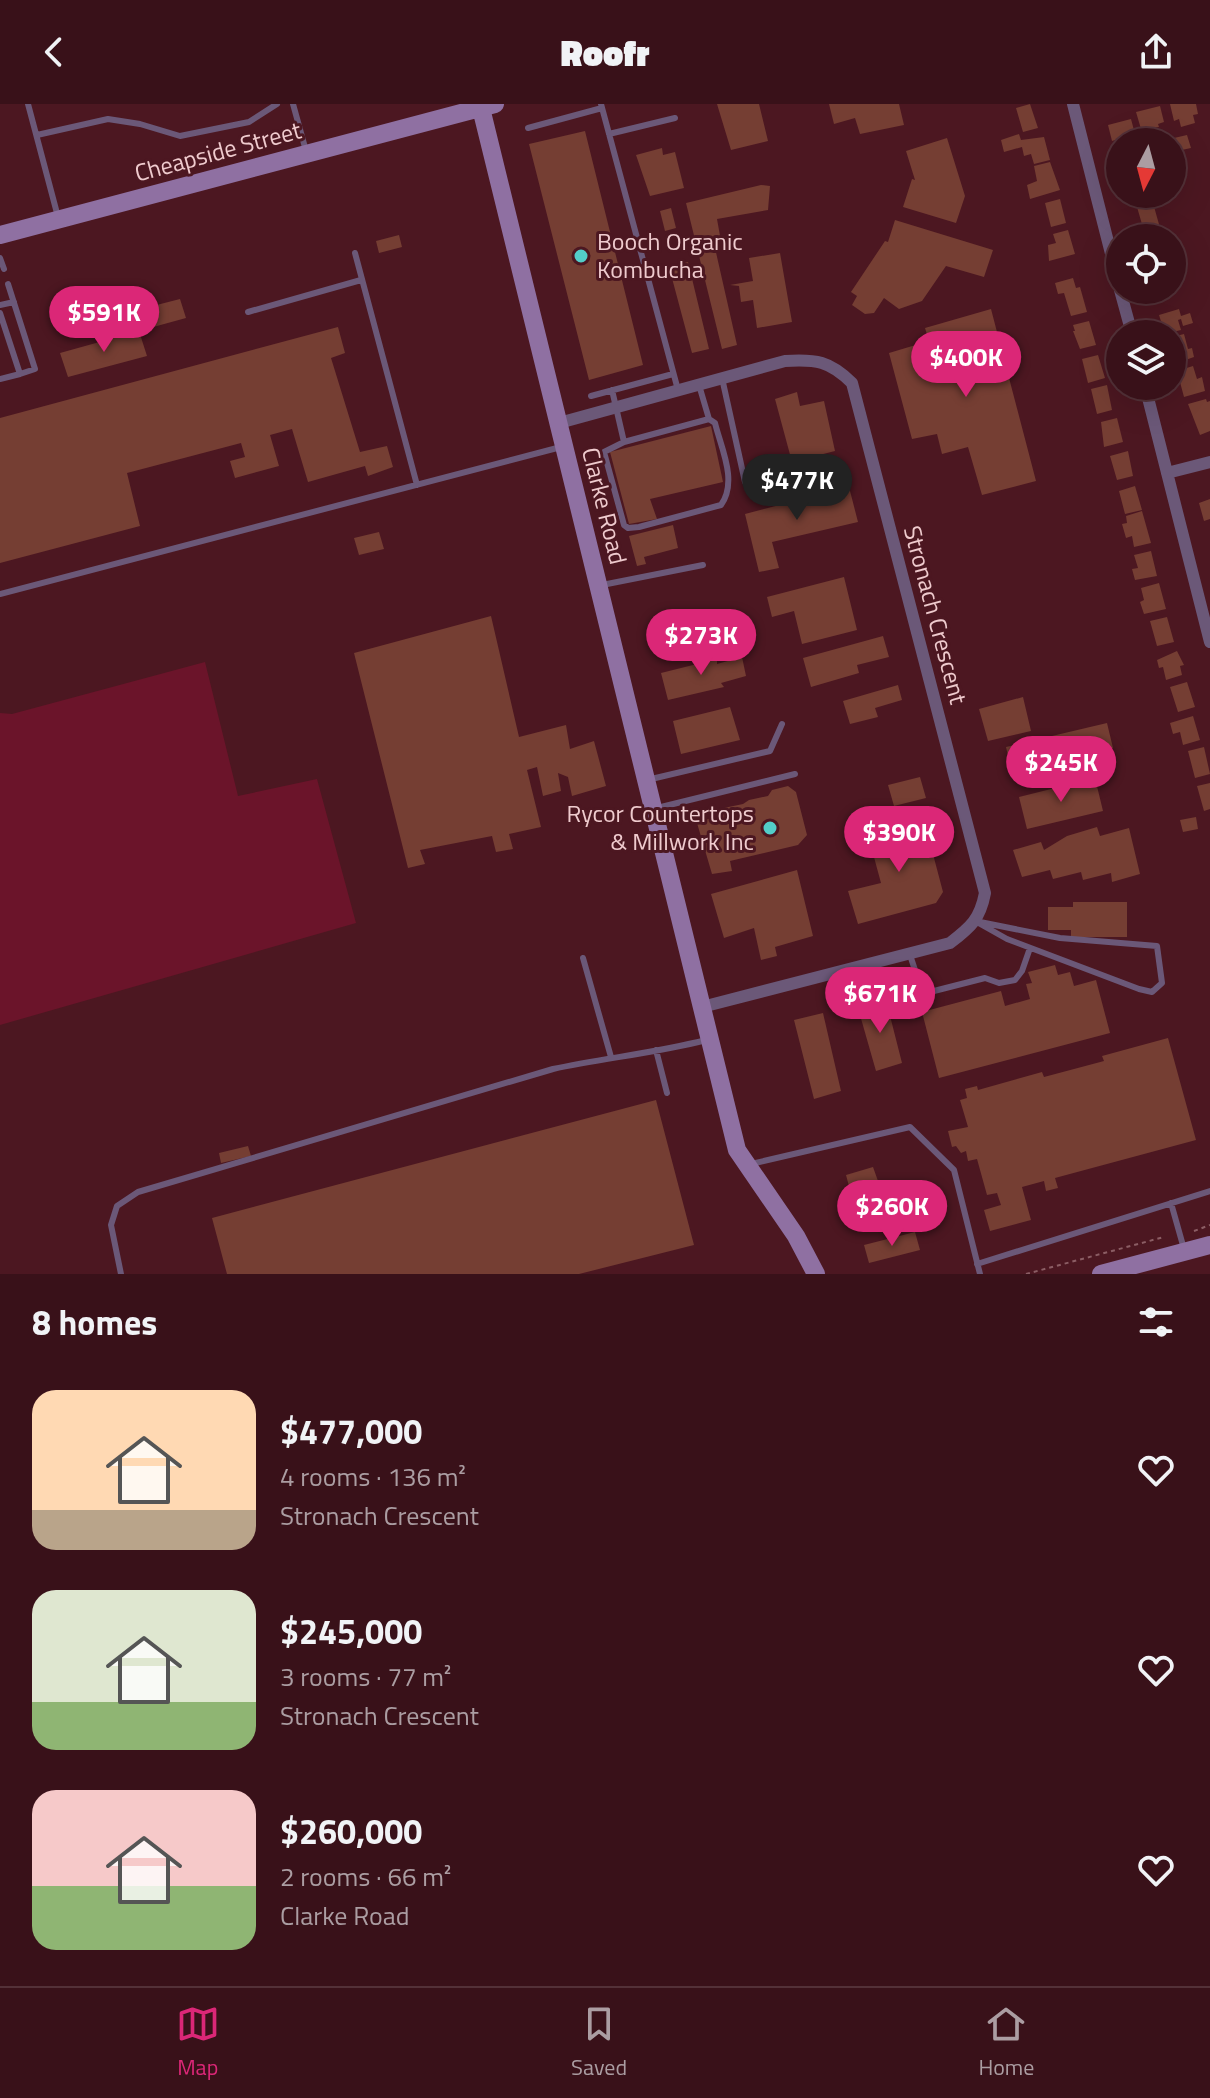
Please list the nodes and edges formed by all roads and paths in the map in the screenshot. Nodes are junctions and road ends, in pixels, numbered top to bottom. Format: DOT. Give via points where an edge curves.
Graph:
graph roads {
  1 [pos="28,104"];
  2 [pos="293,104"];
  3 [pos="1073,104"];
  4 [pos="273,105"];
  5 [pos="485,105"];
  6 [pos="602,106"];
  7 [pos="675,118"];
  8 [pos="528,128"];
  9 [pos="609,134"];
  10 [pos="37,135"];
  11 [pos="307,154"];
  12 [pos="59,219"];
  13 [pos="1106,234"];
  14 [pos="0,235"];
  15 [pos="355,253"];
  16 [pos="0,258"];
  17 [pos="4,269"];
  18 [pos="361,280"];
  19 [pos="8,284"];
  20 [pos="14,302"];
  21 [pos="0,305"];
  22 [pos="248,312"];
  23 [pos="0,313"];
  24 [pos="4,338"];
  25 [pos="20,374"];
  26 [pos="673,374"];
  27 [pos="722,378"];
  28 [pos="0,379"];
  29 [pos="699,385"];
  30 [pos="612,390"];
  31 [pos="678,390"];
  32 [pos="591,396"];
  33 [pos="1149,400"];
  34 [pos="616,407"];
  35 [pos="709,419"];
  36 [pos="559,423"];
  37 [pos="624,442"];
  38 [pos="565,446"];
  39 [pos="1210,462"];
  40 [pos="785,472"];
  41 [pos="1167,473"];
  42 [pos="417,485"];
  43 [pos="703,565"];
  44 [pos="599,586"];
  45 [pos="0,594"];
  46 [pos="1210,642"];
  47 [pos="782,724"];
  48 [pos="795,774"];
  49 [pos="646,780"];
  50 [pos="654,809"];
  51 [pos="975,921"];
  52 [pos="1030,948"];
  53 [pos="910,954"];
  54 [pos="583,958"];
  55 [pos="702,1007"];
  56 [pos="710,1039"];
  57 [pos="656,1050"];
  58 [pos="611,1057"];
  59 [pos="667,1093"];
  60 [pos="747,1164"];
  61 [pos="1210,1191"];
  62 [pos="1171,1203"];
  63 [pos="1210,1225"];
  64 [pos="1194,1231"];
  65 [pos="1164,1237"];
  66 [pos="1210,1245"];
  67 [pos="1185,1252"];
  68 [pos="807,1254"];
  69 [pos="977,1264"];
  70 [pos="1142,1269"];
  71 [pos="121,1274"];
  72 [pos="816,1274"];
  73 [pos="831,1274"];
  74 [pos="980,1274"];
  75 [pos="1026,1274"];
  76 [pos="1101,1274"];
  1 -- 10 [label="lane"];
  2 -- 11 [label="lane"];
  3 -- 13 [label="street"];
  4 -- 10 [label="lane" via="249,122 180,136 108,119"];
  5 -- 11 [label="main road, Cheapside Street"];
  5 -- 36 [label="main road, Clarke Road"];
  6 -- 8 [label="lane"];
  6 -- 9 [label="lane"];
  7 -- 9 [label="lane"];
  9 -- 26 [label="lane"];
  10 -- 12 [label="lane"];
  11 -- 12 [label="main road, Cheapside Street"];
  12 -- 14 [label="main road, Cheapside Street"];
  15 -- 18 [label="lane"];
  16 -- 17 [label="lane"];
  18 -- 22 [label="lane"];
  18 -- 42 [label="lane"];
  19 -- 20 [label="lane"];
  20 -- 21 [label="lane"];
  20 -- 25 [label="lane" via="35,369"];
  23 -- 24 [label="lane"];
  24 -- 25 [label="lane"];
  25 -- 28 [label="lane"];
  26 -- 30 [label="lane"];
  26 -- 31 [label="lane"];
  27 -- 29 [label="street, Stronach Crescent"];
  27 -- 40 [label="lane" via="745,482"];
  27 -- 51 [label="street, Stronach Crescent" via="812,359 837,368 852,383 985,893"];
  29 -- 31 [label="street, Stronach Crescent"];
  29 -- 35 [label="lane"];
  30 -- 32 [label="lane"];
  30 -- 34 [label="lane"];
  31 -- 34 [label="street, Stronach Crescent"];
  33 -- 41 [label="street"];
  34 -- 36 [label="street, Stronach Crescent"];
  34 -- 37 [label="lane"];
  35 -- 37 [label="lane"];
  35 -- 37 [label="lane" via="715,423 729,485 721,505 639,527 624,525 604,452"];
  36 -- 38 [label="main road, Clarke Road"];
  38 -- 42 [label="lane"];
  38 -- 44 [label="main road, Clarke Road"];
  39 -- 41 [label="street"];
  41 -- 46 [label="street"];
  42 -- 45 [label="lane"];
  43 -- 44 [label="lane"];
  44 -- 49 [label="main road, Clarke Road"];
  47 -- 49 [label="lane" via="770,751"];
  48 -- 50 [label="lane"];
  49 -- 50 [label="main road, Clarke Road"];
  50 -- 55 [label="main road, Clarke Road"];
  51 -- 52 [label="lane"];
  51 -- 52 [label="lane" via="1060,938 1157,946 1162,983 1152,992"];
  51 -- 53 [label="street" via="950,943"];
  52 -- 53 [label="lane" via="1015,980 999,983 985,978 930,992 921,988"];
  53 -- 55 [label="street"];
  54 -- 58 [label="lane"];
  55 -- 56 [label="main road, Clarke Road"];
  56 -- 57 [label="lane"];
  56 -- 60 [label="main road, Clarke Road" via="737,1150"];
  57 -- 58 [label="lane"];
  57 -- 59 [label="lane"];
  58 -- 71 [label="lane" via="553,1069 138,1192 117,1206 111,1225"];
  60 -- 68 [label="main road, Clarke Road"];
  60 -- 69 [label="lane" via="910,1127 954,1170"];
  61 -- 62 [label="lane"];
  62 -- 67 [label="lane"];
  62 -- 69 [label="lane"];
  63 -- 64 [label="path"];
  65 -- 75 [label="path"];
  66 -- 67 [label="main road"];
  67 -- 70 [label="main road"];
  68 -- 72 [label="main road, Clarke Road"];
  68 -- 73 [label="main road"];
  69 -- 74 [label="lane"];
  70 -- 76 [label="main road"];
}
